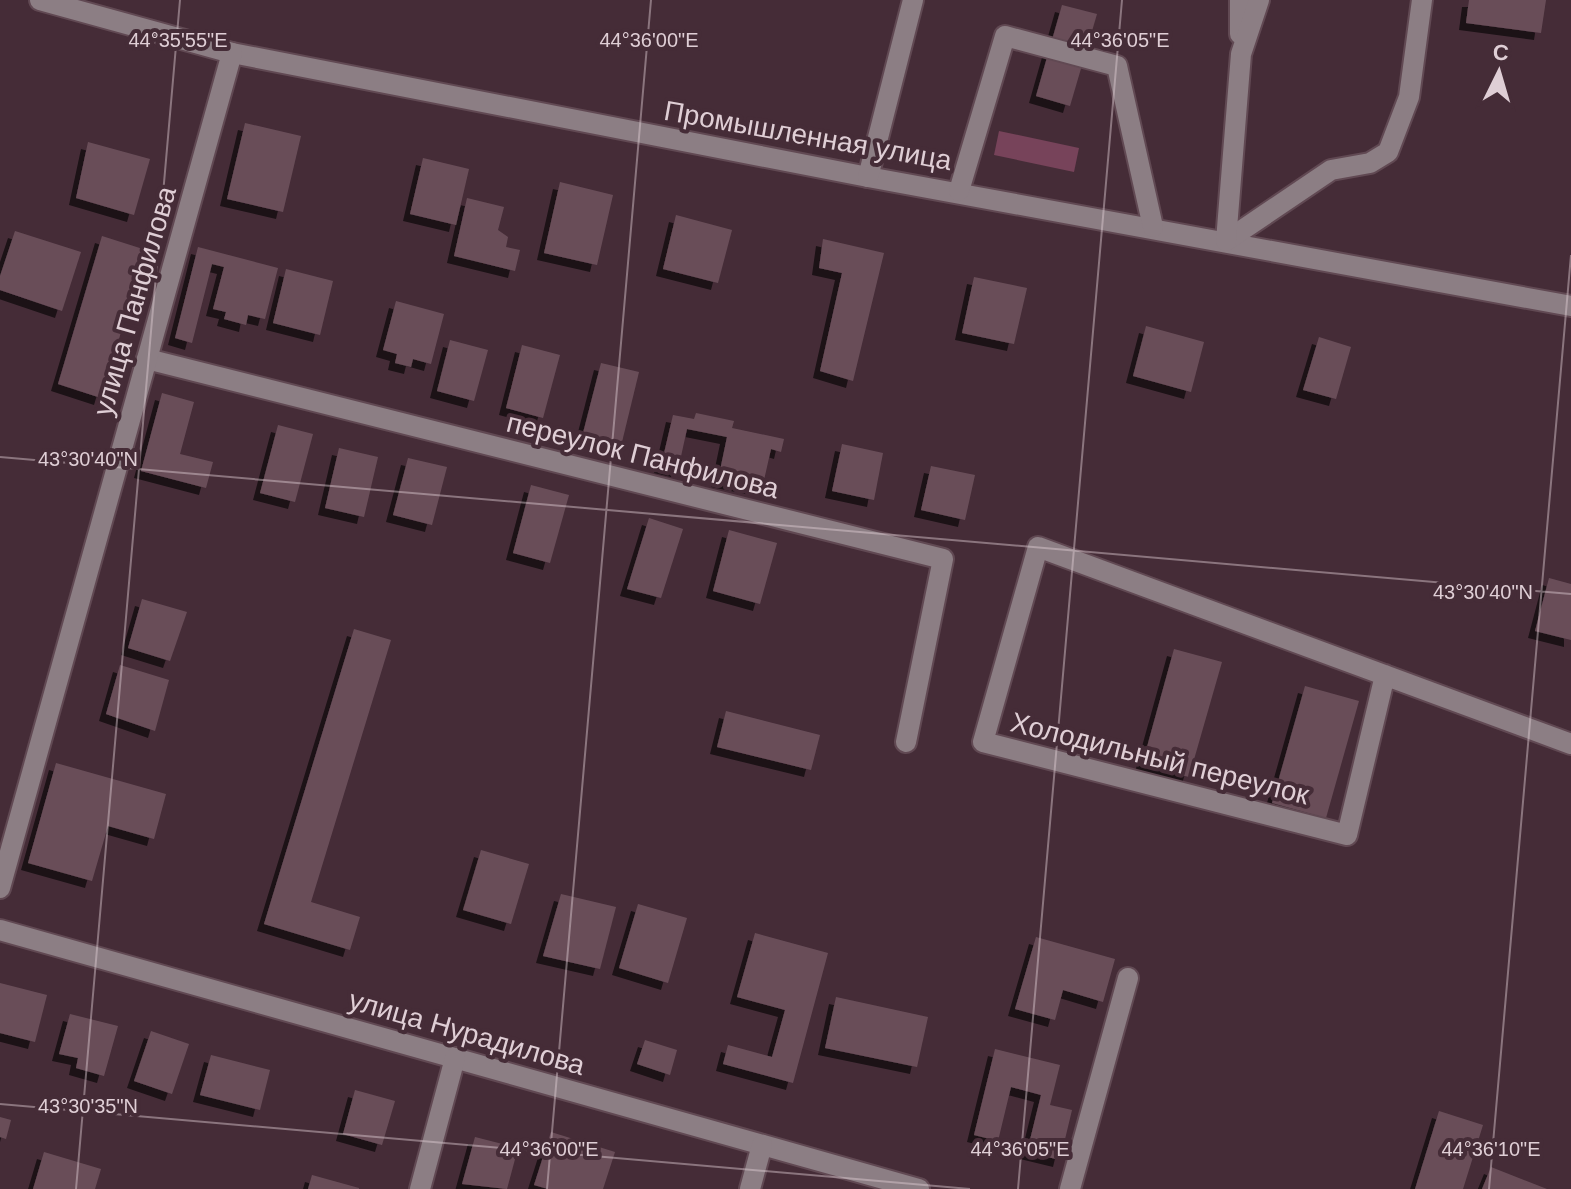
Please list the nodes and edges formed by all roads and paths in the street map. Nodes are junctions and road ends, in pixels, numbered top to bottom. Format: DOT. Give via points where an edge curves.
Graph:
graph roads {
  1 [pos="40,0"];
  2 [pos="913,0"];
  3 [pos="1240,0"];
  4 [pos="1259,0"];
  5 [pos="1422,0"];
  6 [pos="101,8"];
  7 [pos="232,53"];
  8 [pos="1241,54"];
  9 [pos="868,177"];
  10 [pos="959,191"];
  11 [pos="1153,227"];
  12 [pos="1226,241"];
  13 [pos="1571,306"];
  14 [pos="147,359"];
  15 [pos="1385,675"];
  16 [pos="906,742"];
  17 [pos="1571,744"];
  18 [pos="0,888"];
  19 [pos="0,930"];
  20 [pos="1128,978"];
  21 [pos="455,1058"];
  22 [pos="762,1145"];
  23 [pos="420,1189"];
  24 [pos="750,1189"];
  25 [pos="919,1189"];
  26 [pos="1070,1189"];
  1 -- 6 [label="street, Промышленная улица"];
  2 -- 9 [label="street"];
  3 -- 8 [label="street"];
  4 -- 8 [label="street"];
  5 -- 12 [label="street" via="1409,97 1388,152 1370,163 1331,170"];
  6 -- 7 [label="street, Промышленная улица"];
  7 -- 9 [label="street, Промышленная улица"];
  7 -- 14 [label="street, улица Панфилова"];
  8 -- 12 [label="street"];
  9 -- 10 [label="street, Промышленная улица"];
  10 -- 11 [label="street, Промышленная улица"];
  10 -- 11 [label="street" via="1005,36 1117,66"];
  11 -- 12 [label="street, Промышленная улица"];
  12 -- 13 [label="street, Промышленная улица"];
  14 -- 16 [label="street, переулок Панфилова" via="943,559"];
  14 -- 18 [label="street, улица Панфилова"];
  15 -- 15 [label="street, Холодильный переулок" via="1347,835 983,742 1038,547"];
  15 -- 17 [label="street, Холодильный переулок"];
  19 -- 21 [label="street, улица Нурадилова"];
  20 -- 26 [label="street"];
  21 -- 22 [label="street, улица Нурадилова"];
  21 -- 23 [label="street"];
  22 -- 24 [label="street"];
  22 -- 25 [label="street, улица Нурадилова"];
}
